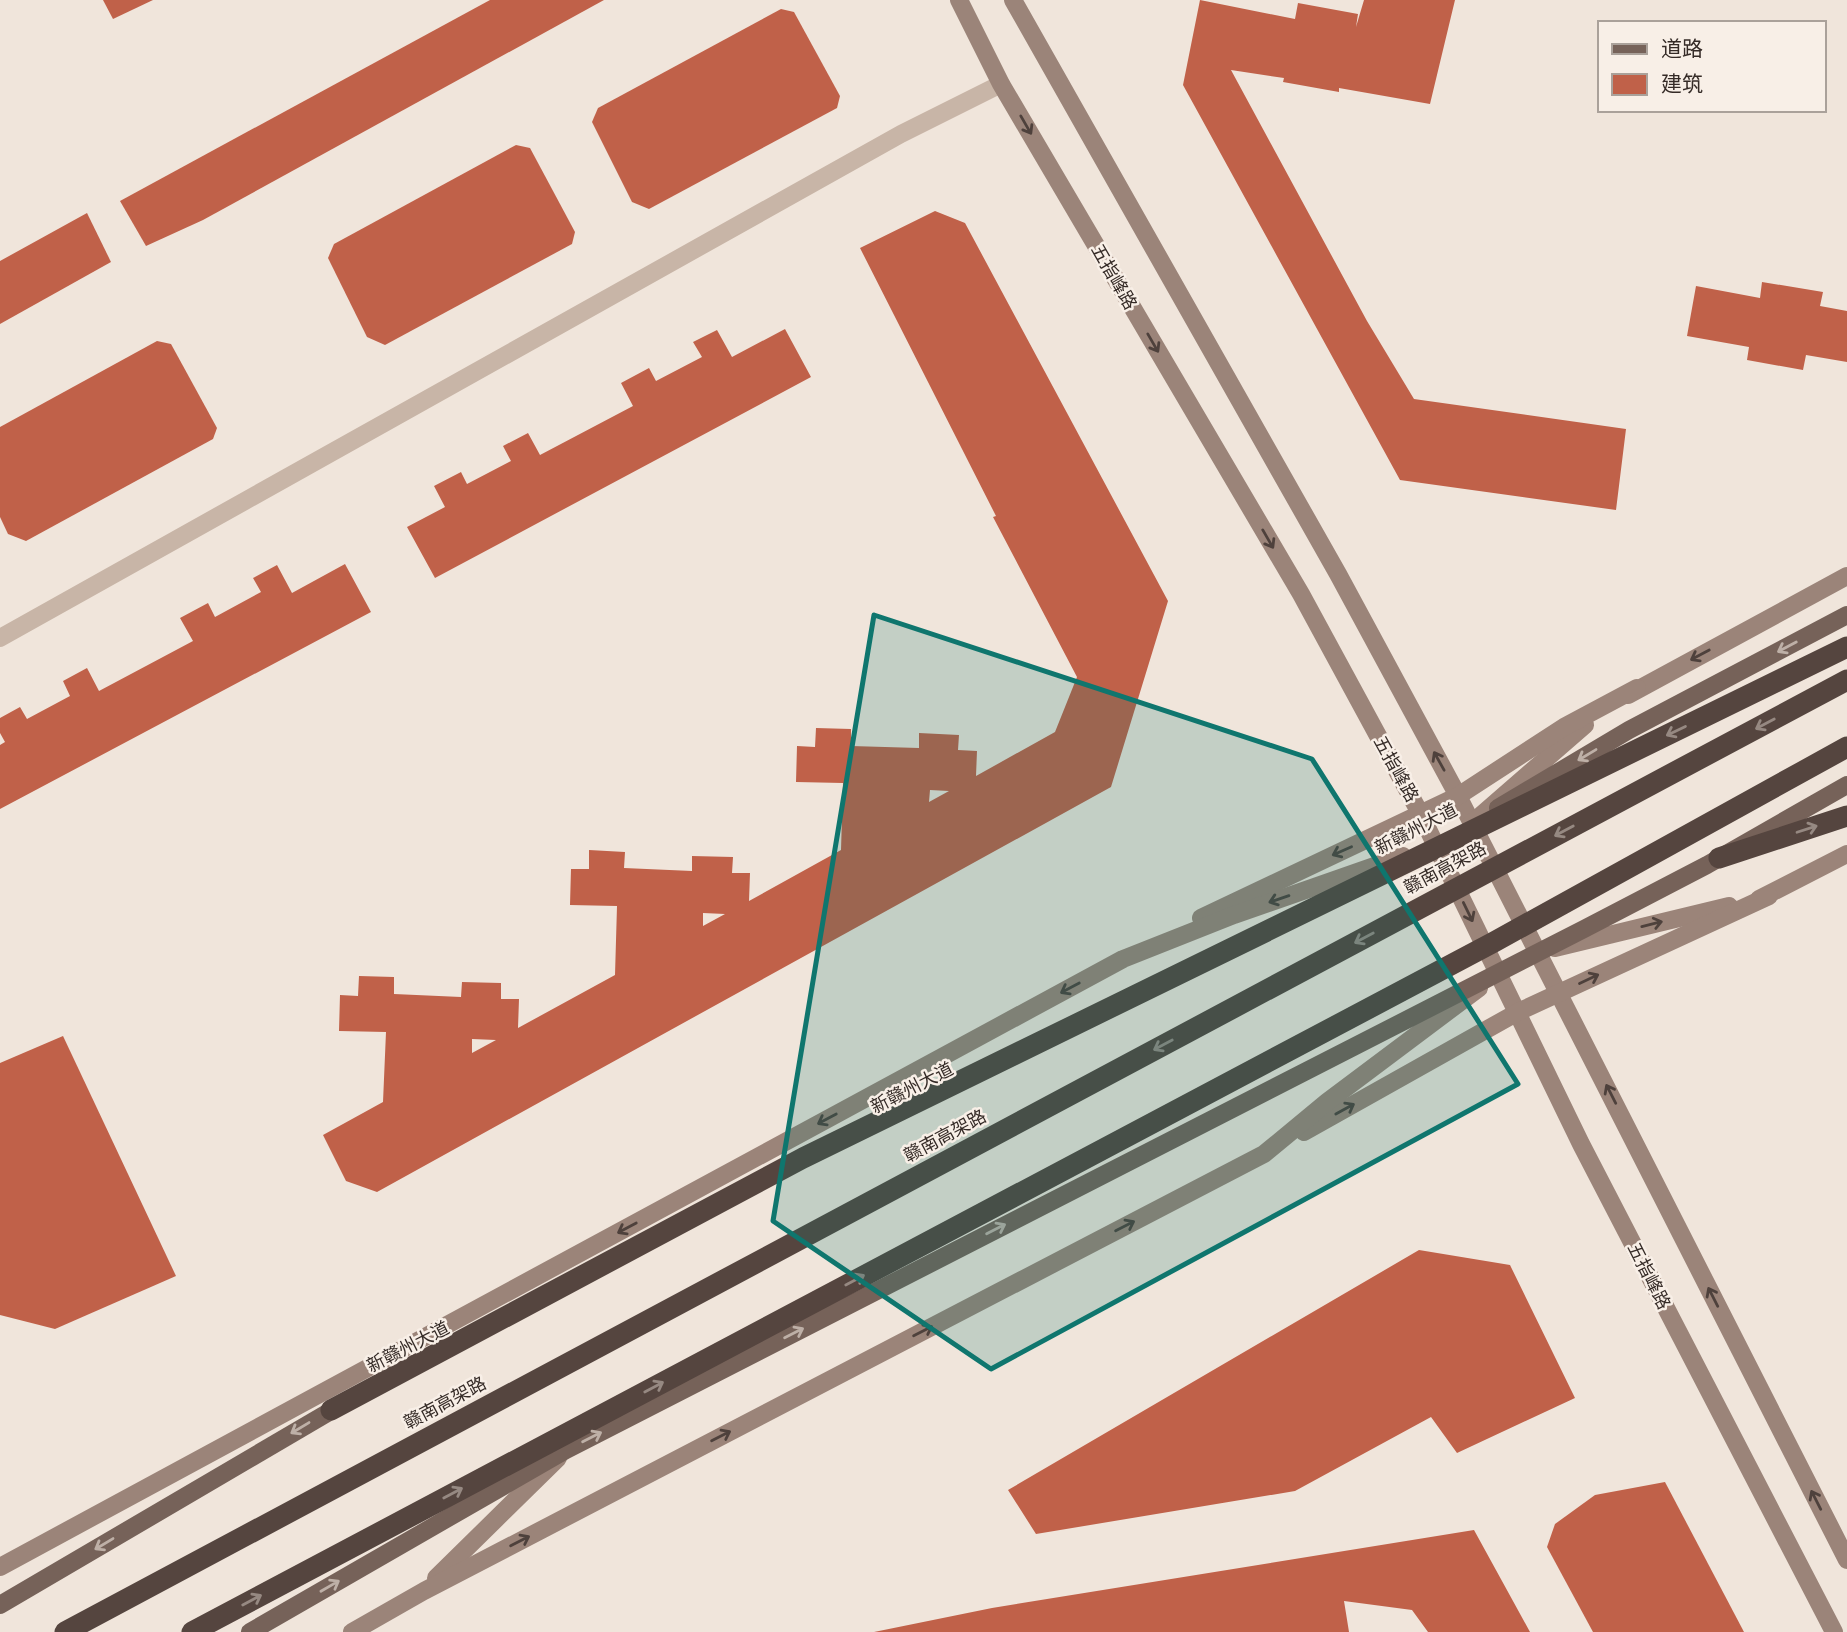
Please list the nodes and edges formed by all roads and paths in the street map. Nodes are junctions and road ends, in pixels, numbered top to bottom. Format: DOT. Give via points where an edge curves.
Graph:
graph roads {
  1 [pos="959,0"];
  2 [pos="1013,0"];
  3 [pos="1001,84"];
  4 [pos="1847,576"];
  5 [pos="1847,615"];
  6 [pos="0,638"];
  7 [pos="1847,647"];
  8 [pos="1847,680"];
  9 [pos="1637,688"];
  10 [pos="1847,747"];
  11 [pos="1847,785"];
  12 [pos="1458,796"];
  13 [pos="1421,815"];
  14 [pos="1847,816"];
  15 [pos="1471,824"];
  16 [pos="1436,844"];
  17 [pos="1847,854"];
  18 [pos="1720,858"];
  19 [pos="1769,896"];
  20 [pos="1538,952"];
  21 [pos="1124,958"];
  22 [pos="1498,974"];
  23 [pos="1560,992"];
  24 [pos="1518,1012"];
  25 [pos="1264,1154"];
  26 [pos="331,1410"];
  27 [pos="566,1450"];
  28 [pos="1847,1560"];
  29 [pos="0,1567"];
  30 [pos="424,1591"];
  31 [pos="0,1605"];
  32 [pos="65,1632"];
  33 [pos="192,1632"];
  34 [pos="250,1632"];
  35 [pos="352,1632"];
  36 [pos="1834,1632"];
  1 -- 3 [label="street, 五指峰路"];
  12 -- 2 [label="street, one-way" via="1332,562"];
  3 -- 6 [label="street" via="901,134"];
  3 -- 13 [label="street, 五指峰路, one-way" via="1294,582"];
  4 -- 9 [label="street, one-way"];
  5 -- 15 [label="main road, 新赣州大道, one-way" via="1629,730"];
  7 -- 26 [label="highway, one-way, bridge" via="803,1158"];
  8 -- 32 [label="highway, 赣南高架路, one-way, bridge"];
  9 -- 12 [label="street" via="1564,727"];
  9 -- 15 [label="street" via="1580,729"];
  33 -- 10 [label="highway, one-way, bridge" via="1493,942"];
  11 -- 18 [label="main road"];
  12 -- 13 [label="street"];
  12 -- 15 [label="street"];
  13 -- 16 [label="street, 五指峰路"];
  13 -- 21 [label="street, one-way" via="1246,894"];
  18 -- 14 [label="highway, one-way"];
  15 -- 16 [label="main road, 新赣州大道"];
  15 -- 20 [label="street"];
  16 -- 21 [label="street, one-way"];
  16 -- 22 [label="street, 五指峰路, one-way"];
  16 -- 26 [label="main road, 新赣州大道" via="1281,919"];
  17 -- 19 [label="street"];
  18 -- 20 [label="main road"];
  20 -- 19 [label="street, one-way"];
  23 -- 19 [label="street, one-way"];
  20 -- 22 [label="main road"];
  20 -- 23 [label="street"];
  21 -- 29 [label="street, one-way"];
  22 -- 24 [label="street, 五指峰路"];
  22 -- 25 [label="street"];
  27 -- 22 [label="main road, one-way"];
  23 -- 24 [label="street"];
  28 -- 23 [label="street, one-way"];
  25 -- 24 [label="street, one-way"];
  24 -- 36 [label="street, 五指峰路" via="1581,1144"];
  30 -- 25 [label="street, one-way"];
  26 -- 31 [label="main road, 新赣州大道, one-way"];
  27 -- 30 [label="street"];
  34 -- 27 [label="main road, one-way"];
  30 -- 35 [label="street"];
}
